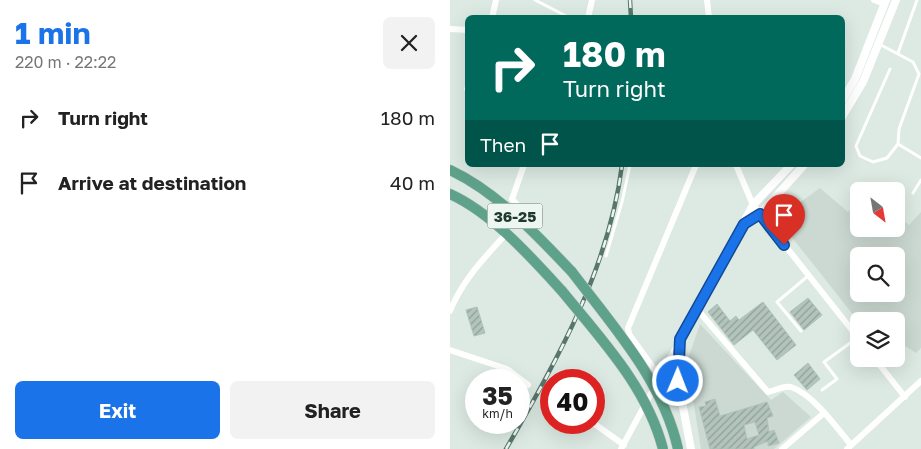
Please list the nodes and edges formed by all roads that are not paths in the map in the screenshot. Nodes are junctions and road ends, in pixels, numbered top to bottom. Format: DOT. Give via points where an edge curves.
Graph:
graph roads {
  1 [pos="496,0"];
  2 [pos="536,0"];
  3 [pos="592,0"];
  4 [pos="707,0"];
  5 [pos="874,0"];
  6 [pos="896,0"];
  7 [pos="917,0"];
  8 [pos="886,2"];
  9 [pos="493,15"];
  10 [pos="564,15"];
  11 [pos="589,15"];
  12 [pos="709,15"];
  13 [pos="450,29"];
  14 [pos="465,30"];
  15 [pos="878,44"];
  16 [pos="898,53"];
  17 [pos="890,69"];
  18 [pos="845,96"];
  19 [pos="845,112"];
  20 [pos="898,144"];
  21 [pos="921,158"];
  22 [pos="523,167"];
  23 [pos="630,167"];
  24 [pos="695,167"];
  25 [pos="737,167"];
  26 [pos="789,167"];
  27 [pos="802,167"];
  28 [pos="450,170"];
  29 [pos="921,180"];
  30 [pos="913,193"];
  31 [pos="450,194"];
  32 [pos="753,205"];
  33 [pos="760,214"];
  34 [pos="744,224"];
  35 [pos="535,233"];
  36 [pos="506,234"];
  37 [pos="606,256"];
  38 [pos="808,275"];
  39 [pos="453,295"];
  40 [pos="696,308"];
  41 [pos="450,311"];
  42 [pos="850,328"];
  43 [pos="801,331"];
  44 [pos="680,339"];
  45 [pos="850,344"];
  46 [pos="450,350"];
  47 [pos="881,367"];
  48 [pos="507,369"];
  49 [pos="660,377"];
  50 [pos="921,381"];
  51 [pos="822,390"];
  52 [pos="905,397"];
  53 [pos="824,413"];
  54 [pos="605,433"];
  55 [pos="622,447"];
  56 [pos="850,447"];
  57 [pos="663,449"];
  58 [pos="678,449"];
  59 [pos="691,449"];
  60 [pos="782,449"];
  1 -- 9 [label="street"];
  2 -- 10 [label="lane"];
  3 -- 11 [label="street"];
  4 -- 12 [label="street"];
  5 -- 8 [label="street"];
  6 -- 15 [label="street"];
  7 -- 16 [label="lane"];
  8 -- 18 [label="street"];
  13 -- 14 [label="street"];
  15 -- 16 [label="lane"];
  15 -- 19 [label="street"];
  16 -- 20 [label="lane" via="913,62 918,74 899,128"];
  17 -- 20 [label="lane" via="856,146 860,156 873,162 887,158"];
  20 -- 21 [label="lane"];
  22 -- 35 [label="street" via="512,199 532,222"];
  23 -- 37 [label="lane"];
  24 -- 49 [label="street" via="628,328"];
  25 -- 32 [label="street"];
  26 -- 32 [label="street"];
  27 -- 33 [label="street"];
  28 -- 35 [label="main road, 36-25" via="465,177"];
  29 -- 30 [label="lane"];
  31 -- 36 [label="main road, 36-25" via="462,199"];
  32 -- 33 [label="street"];
  32 -- 34 [label="street"];
  33 -- 34 [label="street"];
  33 -- 38 [label="street"];
  34 -- 40 [label="street"];
  35 -- 58 [label="main road, 36-25, bridge" via="572,272 628,346 655,388 673,425"];
  36 -- 39 [label="street"];
  36 -- 57 [label="main road, 36-25, bridge" via="562,290 633,382 656,424"];
  38 -- 42 [label="street"];
  38 -- 43 [label="lane" via="777,302"];
  39 -- 41 [label="street"];
  40 -- 44 [label="street"];
  40 -- 53 [label="street" via="768,392 790,387"];
  44 -- 49 [label="street"];
  44 -- 59 [label="street" via="678,381"];
  45 -- 51 [label="lane" via="824,362 837,379"];
  46 -- 48 [label="street"];
  47 -- 52 [label="street"];
  49 -- 55 [label="street"];
  50 -- 52 [label="street"];
  52 -- 56 [label="street"];
  53 -- 56 [label="street"];
  53 -- 60 [label="street"];
  54 -- 55 [label="street"];
}
